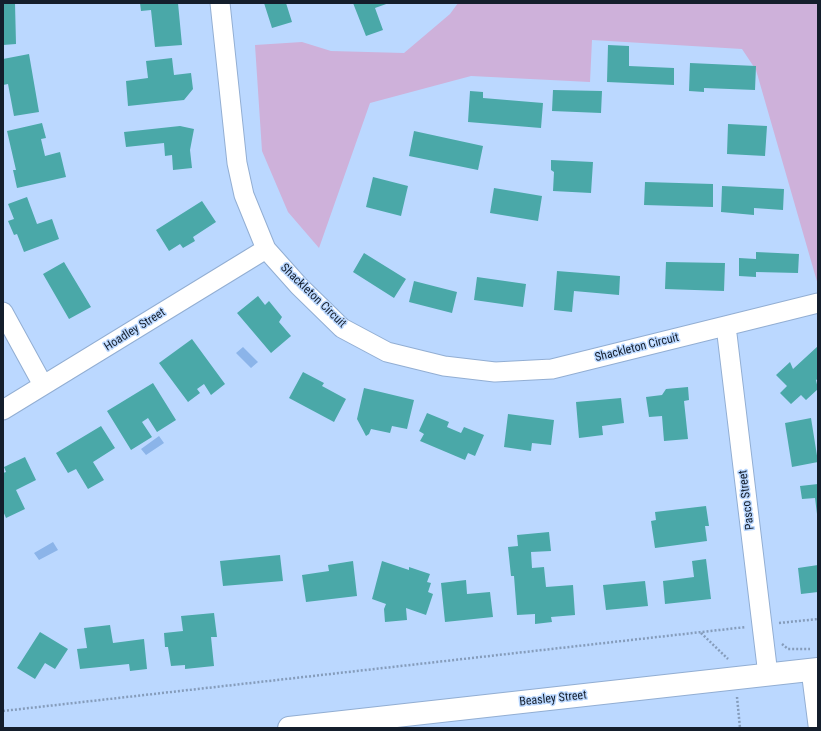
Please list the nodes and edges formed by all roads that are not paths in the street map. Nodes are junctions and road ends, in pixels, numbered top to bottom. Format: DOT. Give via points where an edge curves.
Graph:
graph roads {
  1 [pos="220,3"];
  2 [pos="266,249"];
  3 [pos="818,303"];
  4 [pos="3,312"];
  5 [pos="726,326"];
  6 [pos="44,384"];
  7 [pos="3,410"];
  8 [pos="815,670"];
  9 [pos="768,675"];
  10 [pos="818,725"];
  11 [pos="289,728"];
  1 -- 2 [label="street, Shackleton Circuit" via="238,163 244,195"];
  2 -- 5 [label="street, Shackleton Circuit" via="342,328 387,352 444,366 495,372 552,369"];
  2 -- 6 [label="street, Hoadley Street"];
  3 -- 5 [label="street, Shackleton Circuit"];
  4 -- 6 [label="street"];
  5 -- 9 [label="street, Pasco Street"];
  6 -- 7 [label="street, Hoadley Street"];
  8 -- 9 [label="main road, Beasley Street"];
  8 -- 10 [label="street"];
  9 -- 11 [label="main road, Beasley Street"];
}
